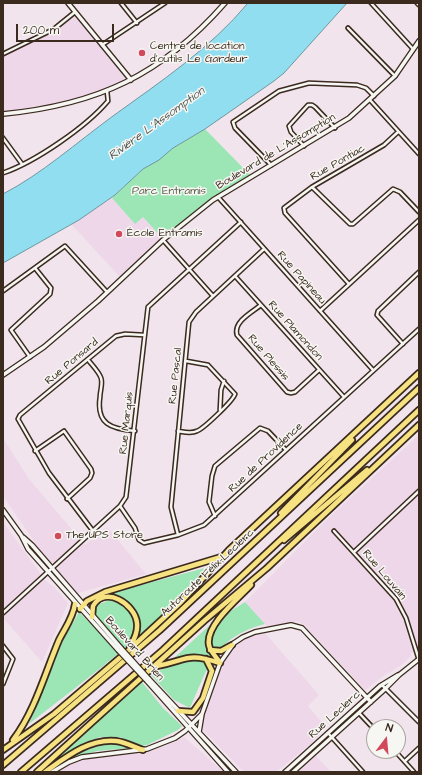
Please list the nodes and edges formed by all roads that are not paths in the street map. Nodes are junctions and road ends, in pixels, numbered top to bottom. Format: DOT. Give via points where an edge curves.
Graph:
graph roads {
  1 [pos="68,3"];
  2 [pos="121,3"];
  3 [pos="165,3"];
  4 [pos="225,3"];
  5 [pos="371,3"];
  6 [pos="75,12"];
  7 [pos="137,23"];
  8 [pos="348,28"];
  9 [pos="419,41"];
  10 [pos="102,44"];
  11 [pos="414,49"];
  12 [pos="3,54"];
  13 [pos="395,76"];
  14 [pos="131,80"];
  15 [pos="107,91"];
  16 [pos="374,96"];
  17 [pos="370,100"];
  18 [pos="3,114"];
  19 [pos="334,128"];
  20 [pos="398,132"];
  21 [pos="3,138"];
  22 [pos="305,146"];
  23 [pos="419,154"];
  24 [pos="22,164"];
  25 [pos="271,165"];
  26 [pos="3,173"];
  27 [pos="312,187"];
  28 [pos="218,197"];
  29 [pos="419,212"];
  30 [pos="419,220"];
  31 [pos="241,222"];
  32 [pos="163,240"];
  33 [pos="264,249"];
  34 [pos="35,268"];
  35 [pos="190,269"];
  36 [pos="419,272"];
  37 [pos="235,276"];
  38 [pos="349,284"];
  39 [pos="3,291"];
  40 [pos="107,292"];
  41 [pos="213,296"];
  42 [pos="261,304"];
  43 [pos="320,311"];
  44 [pos="419,329"];
  45 [pos="144,335"];
  46 [pos="403,344"];
  47 [pos="30,357"];
  48 [pos="88,361"];
  49 [pos="186,361"];
  50 [pos="319,370"];
  51 [pos="373,370"];
  52 [pos="419,373"];
  53 [pos="3,375"];
  54 [pos="224,381"];
  55 [pos="419,388"];
  56 [pos="344,397"];
  57 [pos="382,408"];
  58 [pos="419,410"];
  59 [pos="220,411"];
  60 [pos="419,425"];
  61 [pos="135,431"];
  62 [pos="178,431"];
  63 [pos="286,450"];
  64 [pos="36,451"];
  65 [pos="390,452"];
  66 [pos="419,491"];
  67 [pos="67,498"];
  68 [pos="120,506"];
  69 [pos="3,510"];
  70 [pos="215,516"];
  71 [pos="93,531"];
  72 [pos="334,531"];
  73 [pos="21,535"];
  74 [pos="178,535"];
  75 [pos="259,537"];
  76 [pos="354,552"];
  77 [pos="223,556"];
  78 [pos="52,568"];
  79 [pos="267,568"];
  80 [pos="47,572"];
  81 [pos="244,574"];
  82 [pos="75,604"];
  83 [pos="82,607"];
  84 [pos="3,613"];
  85 [pos="92,617"];
  86 [pos="232,645"];
  87 [pos="3,646"];
  88 [pos="119,649"];
  89 [pos="128,650"];
  90 [pos="210,650"];
  91 [pos="206,659"];
  92 [pos="419,660"];
  93 [pos="220,663"];
  94 [pos="155,666"];
  95 [pos="399,675"];
  96 [pos="148,680"];
  97 [pos="3,684"];
  98 [pos="382,685"];
  99 [pos="386,688"];
  100 [pos="367,698"];
  101 [pos="371,702"];
  102 [pos="178,711"];
  103 [pos="358,712"];
  104 [pos="202,714"];
  105 [pos="366,720"];
  106 [pos="419,722"];
  107 [pos="191,724"];
  108 [pos="188,728"];
  109 [pos="199,732"];
  110 [pos="328,734"];
  111 [pos="331,737"];
  112 [pos="9,745"];
  113 [pos="419,748"];
  114 [pos="3,750"];
  115 [pos="142,750"];
  116 [pos="405,761"];
  117 [pos="3,765"];
  118 [pos="21,772"];
  119 [pos="37,772"];
  120 [pos="45,772"];
  121 [pos="52,772"];
  122 [pos="228,772"];
  123 [pos="236,772"];
  124 [pos="283,772"];
  125 [pos="293,772"];
  126 [pos="363,772"];
  127 [pos="414,772"];
  1 -- 6 [label="street"];
  2 -- 7 [label="street"];
  3 -- 7 [label="street"];
  4 -- 14 [label="street" via="190,39"];
  5 -- 11 [label="street"];
  6 -- 10 [label="street"];
  6 -- 12 [label="street" via="54,29"];
  7 -- 10 [label="street"];
  8 -- 13 [label="street"];
  9 -- 11 [label="street, Boulevard de L'Assomption"];
  10 -- 14 [label="street"];
  11 -- 13 [label="street, Boulevard de L'Assomption"];
  13 -- 16 [label="street, Boulevard de L'Assomption"];
  14 -- 15 [label="street"];
  15 -- 18 [label="street" via="63,104"];
  15 -- 24 [label="street" via="108,101 88,119 40,155"];
  16 -- 17 [label="street, Boulevard de L'Assomption"];
  16 -- 25 [label="street" via="361,86 328,83 297,85 268,97 233,122 235,128"];
  17 -- 19 [label="street, Boulevard de L'Assomption"];
  17 -- 20 [label="street"];
  19 -- 22 [label="street, Boulevard de L'Assomption"];
  19 -- 22 [label="street" via="315,107 308,105 291,122 289,128"];
  20 -- 23 [label="street"];
  20 -- 27 [label="street, Rue Pontiac" via="378,148"];
  21 -- 24 [label="street"];
  22 -- 25 [label="street, Boulevard de L'Assomption"];
  24 -- 26 [label="street"];
  25 -- 28 [label="street, Boulevard de L'Assomption"];
  27 -- 29 [label="street" via="353,224 393,189 400,192"];
  27 -- 38 [label="street, Rue Pontiac" via="284,208 285,213"];
  28 -- 31 [label="street, Rue Papineau"];
  28 -- 32 [label="street, Boulevard de L'Assomption"];
  30 -- 38 [label="street"];
  31 -- 33 [label="street, Rue Papineau"];
  31 -- 35 [label="street, Rue Marquis"];
  32 -- 35 [label="street"];
  32 -- 40 [label="street, Boulevard de L'Assomption"];
  33 -- 37 [label="street, Rue Pascal"];
  33 -- 43 [label="street, Rue Papineau"];
  34 -- 39 [label="street"];
  34 -- 40 [label="street" via="65,246"];
  34 -- 47 [label="street" via="51,288 50,294 11,330"];
  35 -- 41 [label="street"];
  35 -- 45 [label="street, Rue Marquis" via="148,307"];
  36 -- 46 [label="street" via="377,313 377,317"];
  37 -- 41 [label="street, Rue Pascal"];
  37 -- 42 [label="street, Rue Plamondon"];
  38 -- 43 [label="street"];
  40 -- 47 [label="street, Boulevard de L'Assomption"];
  41 -- 49 [label="street, Rue Pascal" via="191,318"];
  42 -- 50 [label="street, Rue Plamondon"];
  42 -- 50 [label="street, Rue Plessis" via="238,324 237,335 287,392 294,392"];
  43 -- 51 [label="street, Rue Papineau"];
  44 -- 46 [label="street, Rue de Providence"];
  45 -- 48 [label="street, Rue Ponsard" via="116,336"];
  45 -- 61 [label="street, Rue Marquis"];
  46 -- 51 [label="street, Rue de Providence"];
  47 -- 53 [label="street, Boulevard de L'Assomption"];
  48 -- 61 [label="street" via="102,381 98,405 104,422 112,428"];
  48 -- 64 [label="street, Rue Ponsard" via="20,415 18,419"];
  49 -- 54 [label="street" via="208,365"];
  49 -- 62 [label="street, Rue Pascal"];
  50 -- 56 [label="street, Rue Plamondon"];
  51 -- 56 [label="street, Rue de Providence"];
  52 -- 57 [label="highway"];
  54 -- 59 [label="street"];
  54 -- 59 [label="street" via="235,394 230,403"];
  55 -- 75 [label="highway, Autoroute Félix-Leclerc"];
  56 -- 63 [label="street, Rue de Providence"];
  57 -- 75 [label="highway"];
  57 -- 77 [label="highway"];
  58 -- 81 [label="highway"];
  59 -- 62 [label="street" via="196,432"];
  60 -- 65 [label="highway"];
  61 -- 68 [label="street, Rue Marquis" via="128,491"];
  62 -- 74 [label="street, Rue Pascal" via="171,512"];
  63 -- 70 [label="street, Rue de Providence"];
  63 -- 70 [label="street" via="268,431 260,428 219,462 212,476 209,502"];
  64 -- 67 [label="street"];
  64 -- 67 [label="street" via="64,431 91,469 90,478"];
  65 -- 79 [label="highway"];
  65 -- 81 [label="highway"];
  66 -- 76 [label="street"];
  67 -- 71 [label="street"];
  68 -- 71 [label="street, Rue Marquis"];
  68 -- 74 [label="street, Rue de Providence" via="135,528 139,540 144,544"];
  69 -- 73 [label="street, Boulevard Brien"];
  70 -- 74 [label="street, Rue de Providence" via="204,525"];
  71 -- 78 [label="street, Rue Marquis"];
  72 -- 76 [label="street, Rue Louvain"];
  73 -- 78 [label="street, Boulevard Brien"];
  73 -- 80 [label="street, Boulevard Brien" via="28,550"];
  75 -- 117 [label="highway, Autoroute Félix-Leclerc" via="119,667"];
  76 -- 92 [label="street, Rue Louvain" via="396,599 406,618"];
  77 -- 83 [label="highway" via="108,591"];
  77 -- 89 [label="highway" via="181,602"];
  78 -- 80 [label="street, Rue Marquis"];
  78 -- 83 [label="street, Boulevard Brien"];
  79 -- 90 [label="highway" via="213,626 208,639"];
  79 -- 94 [label="highway"];
  80 -- 82 [label="street, Boulevard Brien"];
  80 -- 84 [label="street, Rue Marquis"];
  81 -- 118 [label="highway" via="128,681"];
  82 -- 83 [label="street, Boulevard Brien"];
  82 -- 112 [label="highway" via="73,615 61,636 25,722"];
  83 -- 85 [label="street, Boulevard Brien"];
  83 -- 88 [label="street, Boulevard Brien"];
  85 -- 88 [label="street, Boulevard Brien"];
  85 -- 89 [label="highway" via="93,606 100,599 114,598 127,605 135,614 137,626"];
  86 -- 90 [label="highway" via="221,651"];
  86 -- 93 [label="street"];
  86 -- 100 [label="street" via="243,636 255,632 298,626"];
  87 -- 97 [label="street" via="13,659"];
  88 -- 96 [label="street, Boulevard Brien, bridge"];
  89 -- 112 [label="highway" via="60,709"];
  90 -- 93 [label="highway"];
  91 -- 93 [label="highway"];
  91 -- 94 [label="highway" via="188,657"];
  91 -- 102 [label="highway" via="212,671 202,700 193,712"];
  92 -- 95 [label="street, Rue Leclerc"];
  93 -- 104 [label="street"];
  94 -- 119 [label="highway"];
  95 -- 98 [label="street, Rue Leclerc"];
  95 -- 99 [label="street, Rue Leclerc"];
  96 -- 102 [label="street, Boulevard Brien"];
  96 -- 108 [label="street, Boulevard Brien"];
  98 -- 99 [label="street"];
  98 -- 100 [label="street, Rue Leclerc"];
  99 -- 101 [label="street, Rue Leclerc"];
  99 -- 106 [label="street"];
  100 -- 101 [label="street"];
  100 -- 110 [label="street, Rue Leclerc"];
  101 -- 103 [label="street, Rue Leclerc"];
  102 -- 107 [label="street, Boulevard Brien"];
  103 -- 105 [label="street"];
  103 -- 111 [label="street, Rue Leclerc"];
  104 -- 107 [label="street"];
  104 -- 109 [label="street"];
  107 -- 108 [label="street"];
  107 -- 109 [label="street, Boulevard Brien"];
  108 -- 115 [label="street" via="167,742"];
  108 -- 122 [label="street, Boulevard Brien"];
  109 -- 123 [label="street, Boulevard Brien"];
  110 -- 111 [label="street"];
  110 -- 124 [label="street, Rue Leclerc"];
  111 -- 125 [label="street, Rue Leclerc"];
  111 -- 126 [label="street"];
  112 -- 114 [label="highway"];
  113 -- 116 [label="street"];
  115 -- 120 [label="highway" via="119,742 98,743 70,755"];
  115 -- 121 [label="street" via="83,756"];
  116 -- 127 [label="street"];
}
